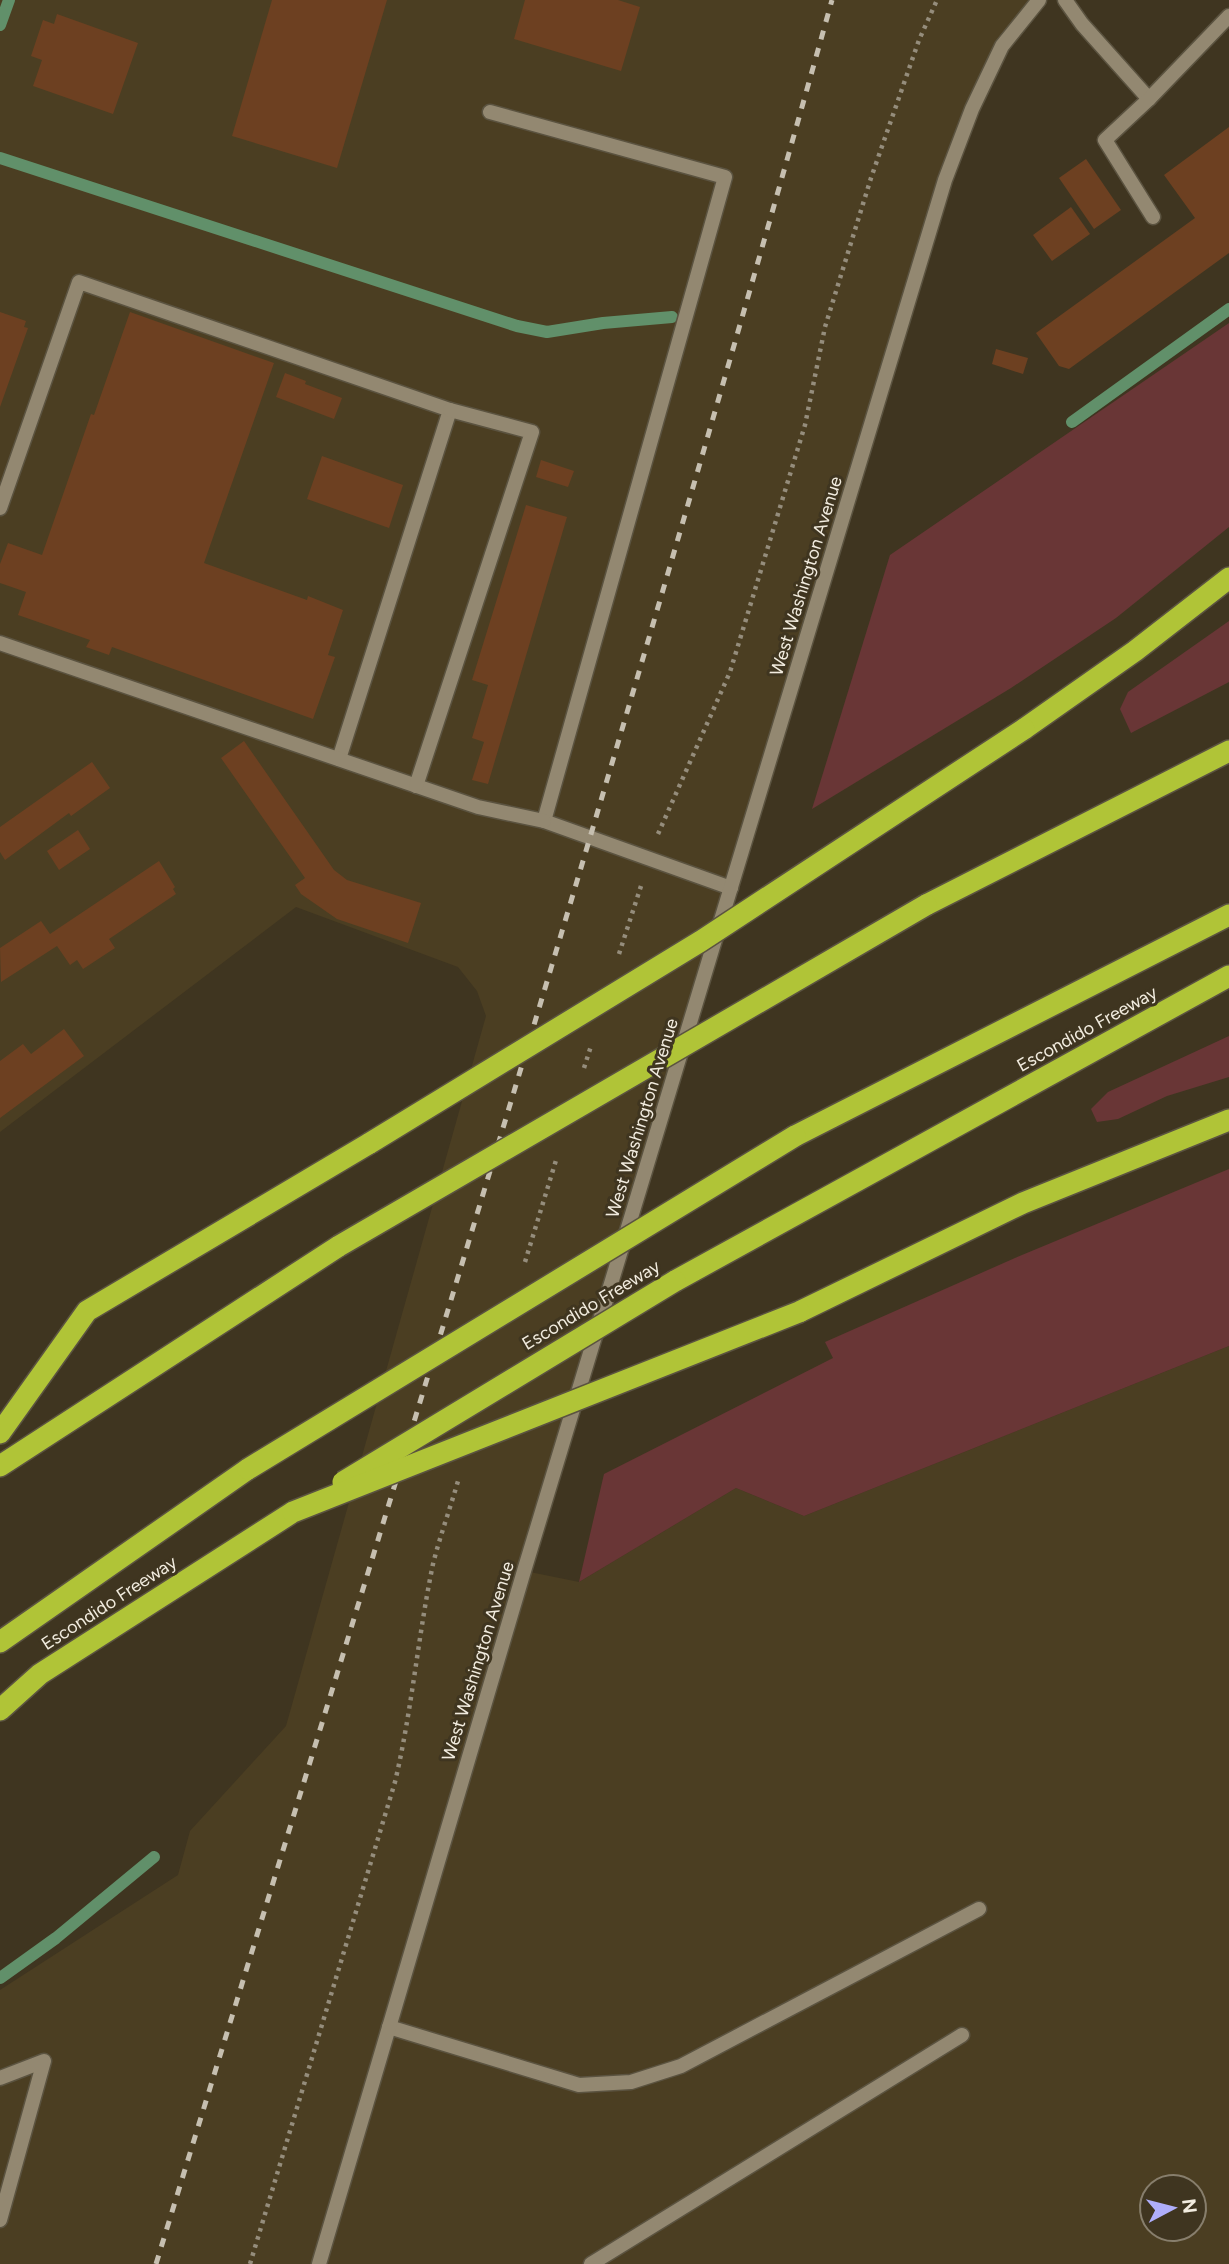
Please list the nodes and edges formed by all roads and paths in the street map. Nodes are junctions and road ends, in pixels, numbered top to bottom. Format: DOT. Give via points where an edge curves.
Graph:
graph roads {
  1 [pos="1039,0"];
  2 [pos="1065,0"];
  3 [pos="1229,16"];
  4 [pos="1149,99"];
  5 [pos="490,112"];
  6 [pos="1153,217"];
  7 [pos="450,411"];
  8 [pos="0,508"];
  9 [pos="1229,578"];
  10 [pos="0,643"];
  11 [pos="1229,751"];
  12 [pos="339,760"];
  13 [pos="416,786"];
  14 [pos="544,821"];
  15 [pos="732,888"];
  16 [pos="1229,915"];
  17 [pos="1229,976"];
  18 [pos="1229,1120"];
  19 [pos="0,1433"];
  20 [pos="0,1466"];
  21 [pos="293,1512"];
  22 [pos="0,1643"];
  23 [pos="0,1710"];
  24 [pos="979,1909"];
  25 [pos="389,2027"];
  26 [pos="962,2035"];
  27 [pos="0,2078"];
  28 [pos="0,2220"];
  29 [pos="318,2264"];
  30 [pos="592,2264"];
  1 -- 15 [label="street, West Washington Avenue" via="1002,46 945,180"];
  2 -- 4 [label="street"];
  3 -- 4 [label="street"];
  4 -- 6 [label="street" via="1105,139"];
  5 -- 14 [label="street" via="725,177"];
  7 -- 8 [label="street" via="79,282"];
  7 -- 12 [label="street"];
  7 -- 13 [label="street" via="532,432"];
  9 -- 19 [label="highway, bridge" via="1135,652 1024,729 701,941 87,1311"];
  10 -- 12 [label="street"];
  11 -- 20 [label="highway, bridge" via="926,905 339,1246"];
  12 -- 13 [label="street"];
  13 -- 14 [label="street" via="478,807"];
  14 -- 15 [label="street"];
  15 -- 25 [label="street, West Washington Avenue"];
  16 -- 22 [label="highway, bridge" via="795,1136 248,1469"];
  17 -- 21 [label="highway, Escondido Freeway, bridge" via="675,1281"];
  18 -- 21 [label="highway, bridge" via="1023,1203 799,1312"];
  21 -- 23 [label="highway, Escondido Freeway" via="40,1674"];
  24 -- 25 [label="street" via="681,2066 631,2082 579,2085"];
  25 -- 29 [label="street, West Washington Avenue"];
  26 -- 30 [label="street"];
  27 -- 28 [label="street" via="44,2061"];
}
